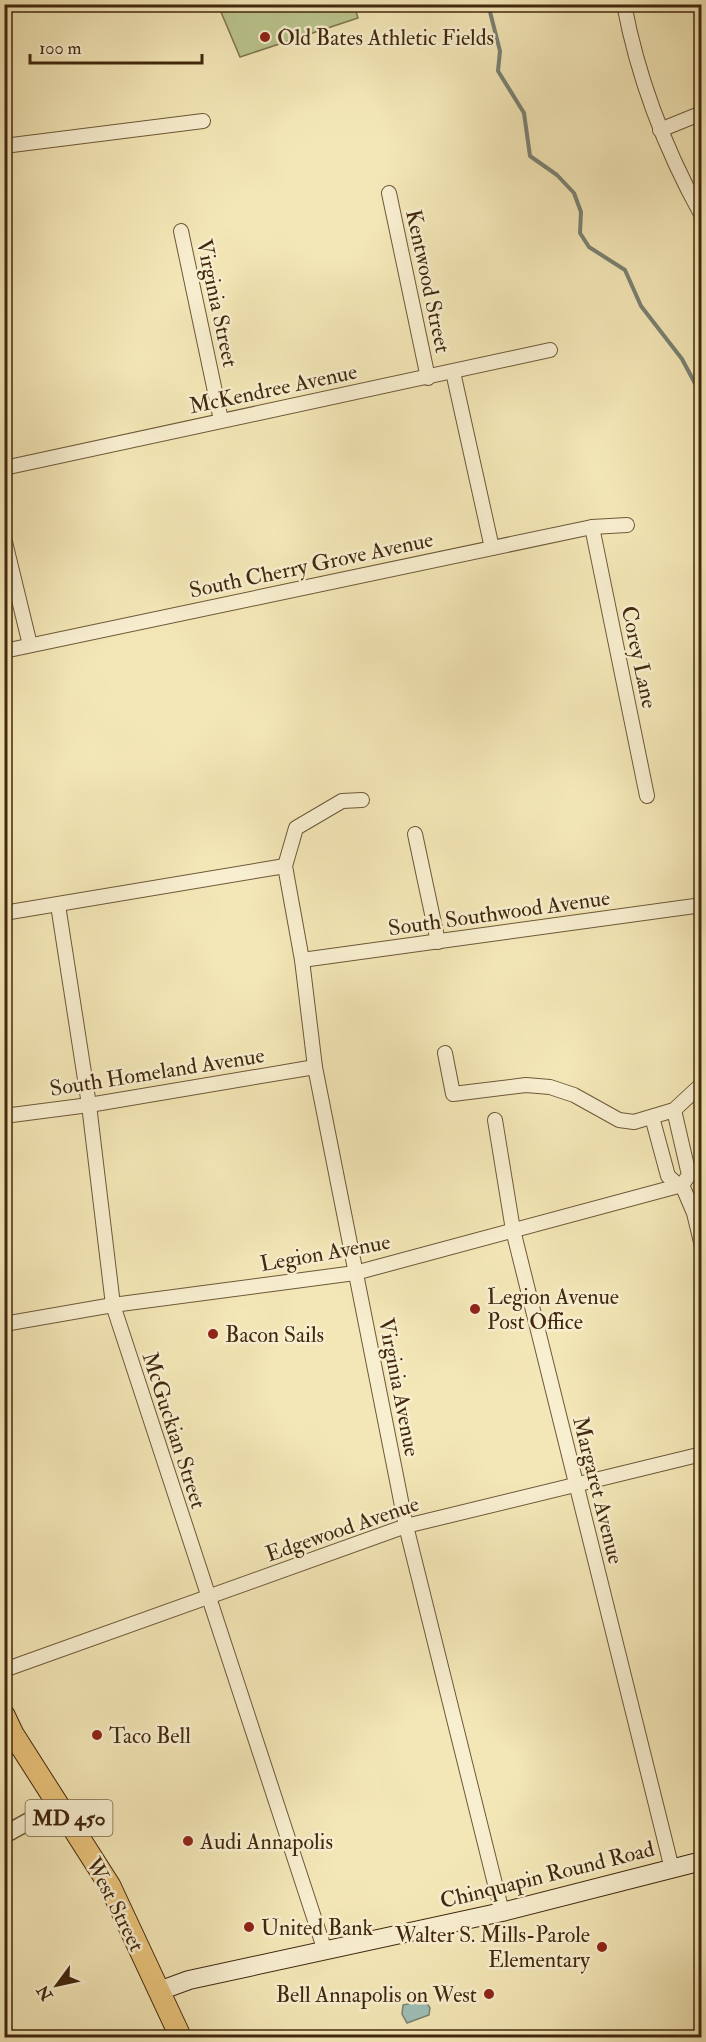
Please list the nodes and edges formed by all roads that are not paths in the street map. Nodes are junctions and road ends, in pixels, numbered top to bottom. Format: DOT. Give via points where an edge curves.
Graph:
graph roads {
  1 [pos="624,4"];
  2 [pos="702,113"];
  3 [pos="203,121"];
  4 [pos="660,130"];
  5 [pos="4,146"];
  6 [pos="389,193"];
  7 [pos="702,216"];
  8 [pos="181,231"];
  9 [pos="550,350"];
  10 [pos="453,372"];
  11 [pos="428,378"];
  12 [pos="221,420"];
  13 [pos="4,468"];
  14 [pos="627,525"];
  15 [pos="591,527"];
  16 [pos="4,538"];
  17 [pos="492,548"];
  18 [pos="30,645"];
  19 [pos="4,651"];
  20 [pos="647,796"];
  21 [pos="362,800"];
  22 [pos="415,834"];
  23 [pos="285,866"];
  24 [pos="58,905"];
  25 [pos="702,905"];
  26 [pos="4,913"];
  27 [pos="438,942"];
  28 [pos="302,960"];
  29 [pos="445,1053"];
  30 [pos="315,1066"];
  31 [pos="702,1084"];
  32 [pos="89,1105"];
  33 [pos="674,1110"];
  34 [pos="4,1116"];
  35 [pos="652,1117"];
  36 [pos="495,1120"];
  37 [pos="681,1185"];
  38 [pos="513,1230"];
  39 [pos="702,1246"];
  40 [pos="355,1273"];
  41 [pos="112,1305"];
  42 [pos="4,1323"];
  43 [pos="702,1454"];
  44 [pos="575,1485"];
  45 [pos="406,1526"];
  46 [pos="208,1596"];
  47 [pos="4,1670"];
  48 [pos="4,1715"];
  49 [pos="60,1804"];
  50 [pos="4,1834"];
  51 [pos="702,1861"];
  52 [pos="672,1869"];
  53 [pos="502,1912"];
  54 [pos="326,1951"];
  55 [pos="159,1991"];
  56 [pos="181,2037"];
  1 -- 4 [label="street" via="633,52"];
  2 -- 4 [label="street"];
  3 -- 5 [label="street"];
  4 -- 7 [label="street"];
  6 -- 11 [label="street, Kentwood Street"];
  8 -- 12 [label="street, Virginia Street"];
  9 -- 10 [label="street, McKendree Avenue"];
  10 -- 11 [label="street, McKendree Avenue"];
  10 -- 17 [label="street, Kentwood Street"];
  11 -- 12 [label="street, McKendree Avenue"];
  12 -- 13 [label="street, McKendree Avenue"];
  14 -- 15 [label="street, South Cherry Grove Avenue"];
  15 -- 17 [label="street, South Cherry Grove Avenue"];
  15 -- 20 [label="street, Corey Lane"];
  16 -- 18 [label="street"];
  17 -- 18 [label="street, South Cherry Grove Avenue"];
  18 -- 19 [label="street, South Cherry Grove Avenue"];
  21 -- 23 [label="street" via="342,801 296,828"];
  22 -- 27 [label="street"];
  23 -- 24 [label="street"];
  23 -- 28 [label="street, Virginia Avenue"];
  24 -- 26 [label="street"];
  24 -- 32 [label="street, McGuckian Street"];
  25 -- 27 [label="street, South Southwood Avenue"];
  27 -- 28 [label="street, South Southwood Avenue"];
  28 -- 30 [label="street, Virginia Avenue"];
  29 -- 35 [label="street" via="453,1094 526,1085 550,1087 619,1120 634,1122"];
  30 -- 32 [label="street, South Homeland Avenue"];
  30 -- 40 [label="street, Virginia Avenue"];
  31 -- 33 [label="street"];
  32 -- 34 [label="street, South Homeland Avenue"];
  32 -- 41 [label="street, McGuckian Street"];
  33 -- 35 [label="street"];
  33 -- 37 [label="street" via="689,1175"];
  35 -- 37 [label="street" via="668,1176"];
  36 -- 38 [label="street, Margaret Avenue"];
  37 -- 38 [label="street, Legion Avenue"];
  37 -- 39 [label="street" via="694,1213"];
  38 -- 40 [label="street, Legion Avenue"];
  38 -- 44 [label="street, Margaret Avenue"];
  40 -- 41 [label="street, Legion Avenue"];
  40 -- 45 [label="street, Virginia Avenue"];
  41 -- 42 [label="street, Legion Avenue"];
  41 -- 46 [label="street, McGuckian Street"];
  43 -- 44 [label="street, Edgewood Avenue"];
  44 -- 45 [label="street, Edgewood Avenue"];
  44 -- 52 [label="street, Margaret Avenue"];
  45 -- 46 [label="street, Edgewood Avenue"];
  45 -- 53 [label="street, Virginia Avenue"];
  46 -- 47 [label="street, Edgewood Avenue"];
  46 -- 54 [label="street, McGuckian Street"];
  48 -- 49 [label="main road, West Street / MD 450"];
  49 -- 50 [label="street"];
  49 -- 55 [label="main road, West Street / MD 450" via="110,1886"];
  51 -- 52 [label="main road, Chinquapin Round Road"];
  52 -- 53 [label="main road, Chinquapin Round Road"];
  53 -- 54 [label="main road, Chinquapin Round Road"];
  54 -- 55 [label="main road, Chinquapin Round Road" via="189,1980"];
  55 -- 56 [label="main road, West Street / MD 450"];
}
